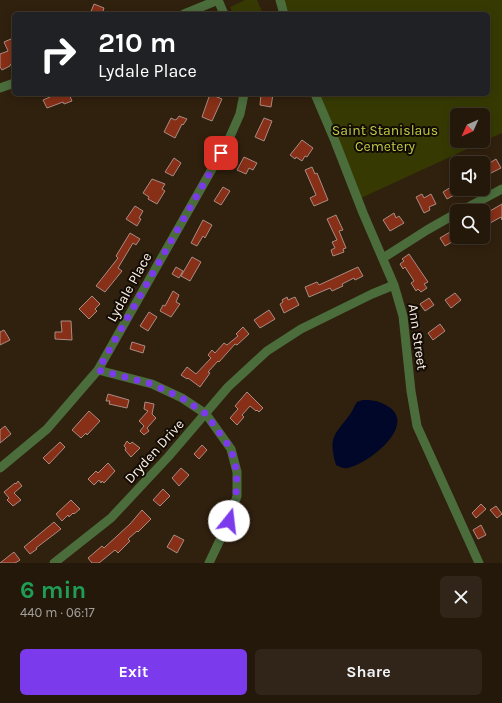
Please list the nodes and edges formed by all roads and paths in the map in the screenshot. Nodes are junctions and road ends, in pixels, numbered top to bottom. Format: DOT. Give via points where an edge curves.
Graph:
graph roads {
  1 [pos="218,0"];
  2 [pos="280,0"];
  3 [pos="189,12"];
  4 [pos="223,12"];
  5 [pos="283,12"];
  6 [pos="12,84"];
  7 [pos="0,88"];
  8 [pos="244,96"];
  9 [pos="316,96"];
  10 [pos="502,189"];
  11 [pos="474,204"];
  12 [pos="450,217"];
  13 [pos="383,258"];
  14 [pos="394,285"];
  15 [pos="98,370"];
  16 [pos="206,414"];
  17 [pos="0,468"];
  18 [pos="54,563"];
  19 [pos="209,563"];
  20 [pos="479,563"];
  1 -- 3 [label="street"];
  1 -- 4 [label="street"];
  2 -- 5 [label="street"];
  6 -- 7 [label="street"];
  8 -- 15 [label="street, Lydale Place" via="240,114 229,139"];
  9 -- 13 [label="street, Ann Street"];
  10 -- 11 [label="street"];
  12 -- 13 [label="street"];
  13 -- 14 [label="street, Ann Street"];
  14 -- 16 [label="street, Dryden Drive" via="283,339 241,374"];
  14 -- 20 [label="street, Ann Street" via="403,316 411,392 418,426"];
  15 -- 16 [label="street" via="152,384 182,398"];
  15 -- 17 [label="street, Lydale Place" via="47,429"];
  16 -- 18 [label="street, Dryden Drive" via="111,518"];
  16 -- 19 [label="street" via="231,449 237,472 236,496 229,521"];
}
